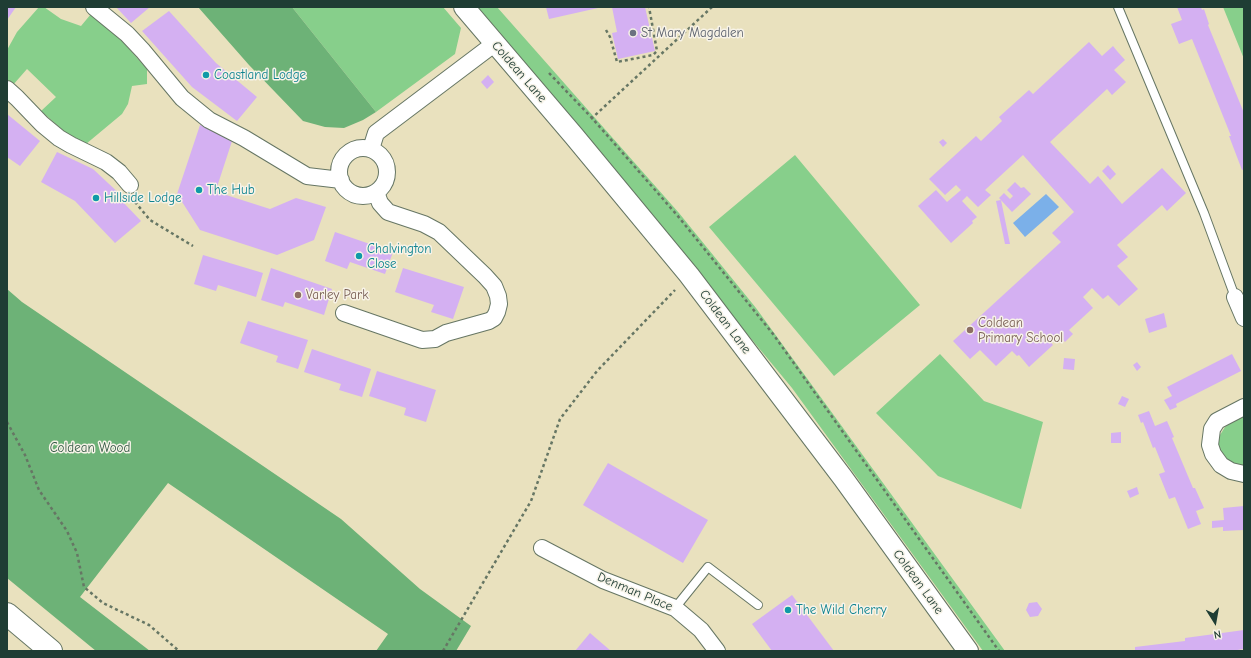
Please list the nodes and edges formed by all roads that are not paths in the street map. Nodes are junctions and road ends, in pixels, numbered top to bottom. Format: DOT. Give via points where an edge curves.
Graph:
graph roads {
  1 [pos="94,7"];
  2 [pos="464,7"];
  3 [pos="1118,7"];
  4 [pos="494,44"];
  5 [pos="7,89"];
  6 [pos="371,149"];
  7 [pos="341,180"];
  8 [pos="130,192"];
  9 [pos="376,192"];
  10 [pos="1235,296"];
  11 [pos="344,314"];
  12 [pos="1244,318"];
  13 [pos="1244,407"];
  14 [pos="1244,474"];
  15 [pos="542,548"];
  16 [pos="758,604"];
  17 [pos="675,608"];
  18 [pos="7,614"];
  19 [pos="50,651"];
  20 [pos="717,651"];
  21 [pos="968,651"];
  1 -- 7 [label="street" via="127,34 182,98 209,120 307,176"];
  2 -- 4 [label="street, Coldean Lane"];
  3 -- 10 [label="lane" via="1204,213"];
  4 -- 6 [label="street" via="376,133"];
  4 -- 21 [label="street, Coldean Lane" via="574,136 689,276 843,478"];
  5 -- 8 [label="street" via="59,138 106,162 119,172"];
  6 -- 7 [label="street" via="356,149 349,152 340,165"];
  6 -- 9 [label="street" via="383,159 387,173 385,181"];
  7 -- 9 [label="street" via="349,191 355,194 362,196"];
  9 -- 11 [label="street" via="380,203 388,212 424,224 438,232 485,276 494,286 498,296 497,312 489,321 435,339 422,340"];
  10 -- 12 [label="street"];
  13 -- 14 [label="street" via="1217,421 1212,430 1210,445 1221,465 1231,472"];
  15 -- 17 [label="street, Denman Place" via="603,580"];
  16 -- 17 [label="lane" via="708,567"];
  17 -- 20 [label="street, Denman Place" via="701,630"];
  18 -- 19 [label="highway"];
}
